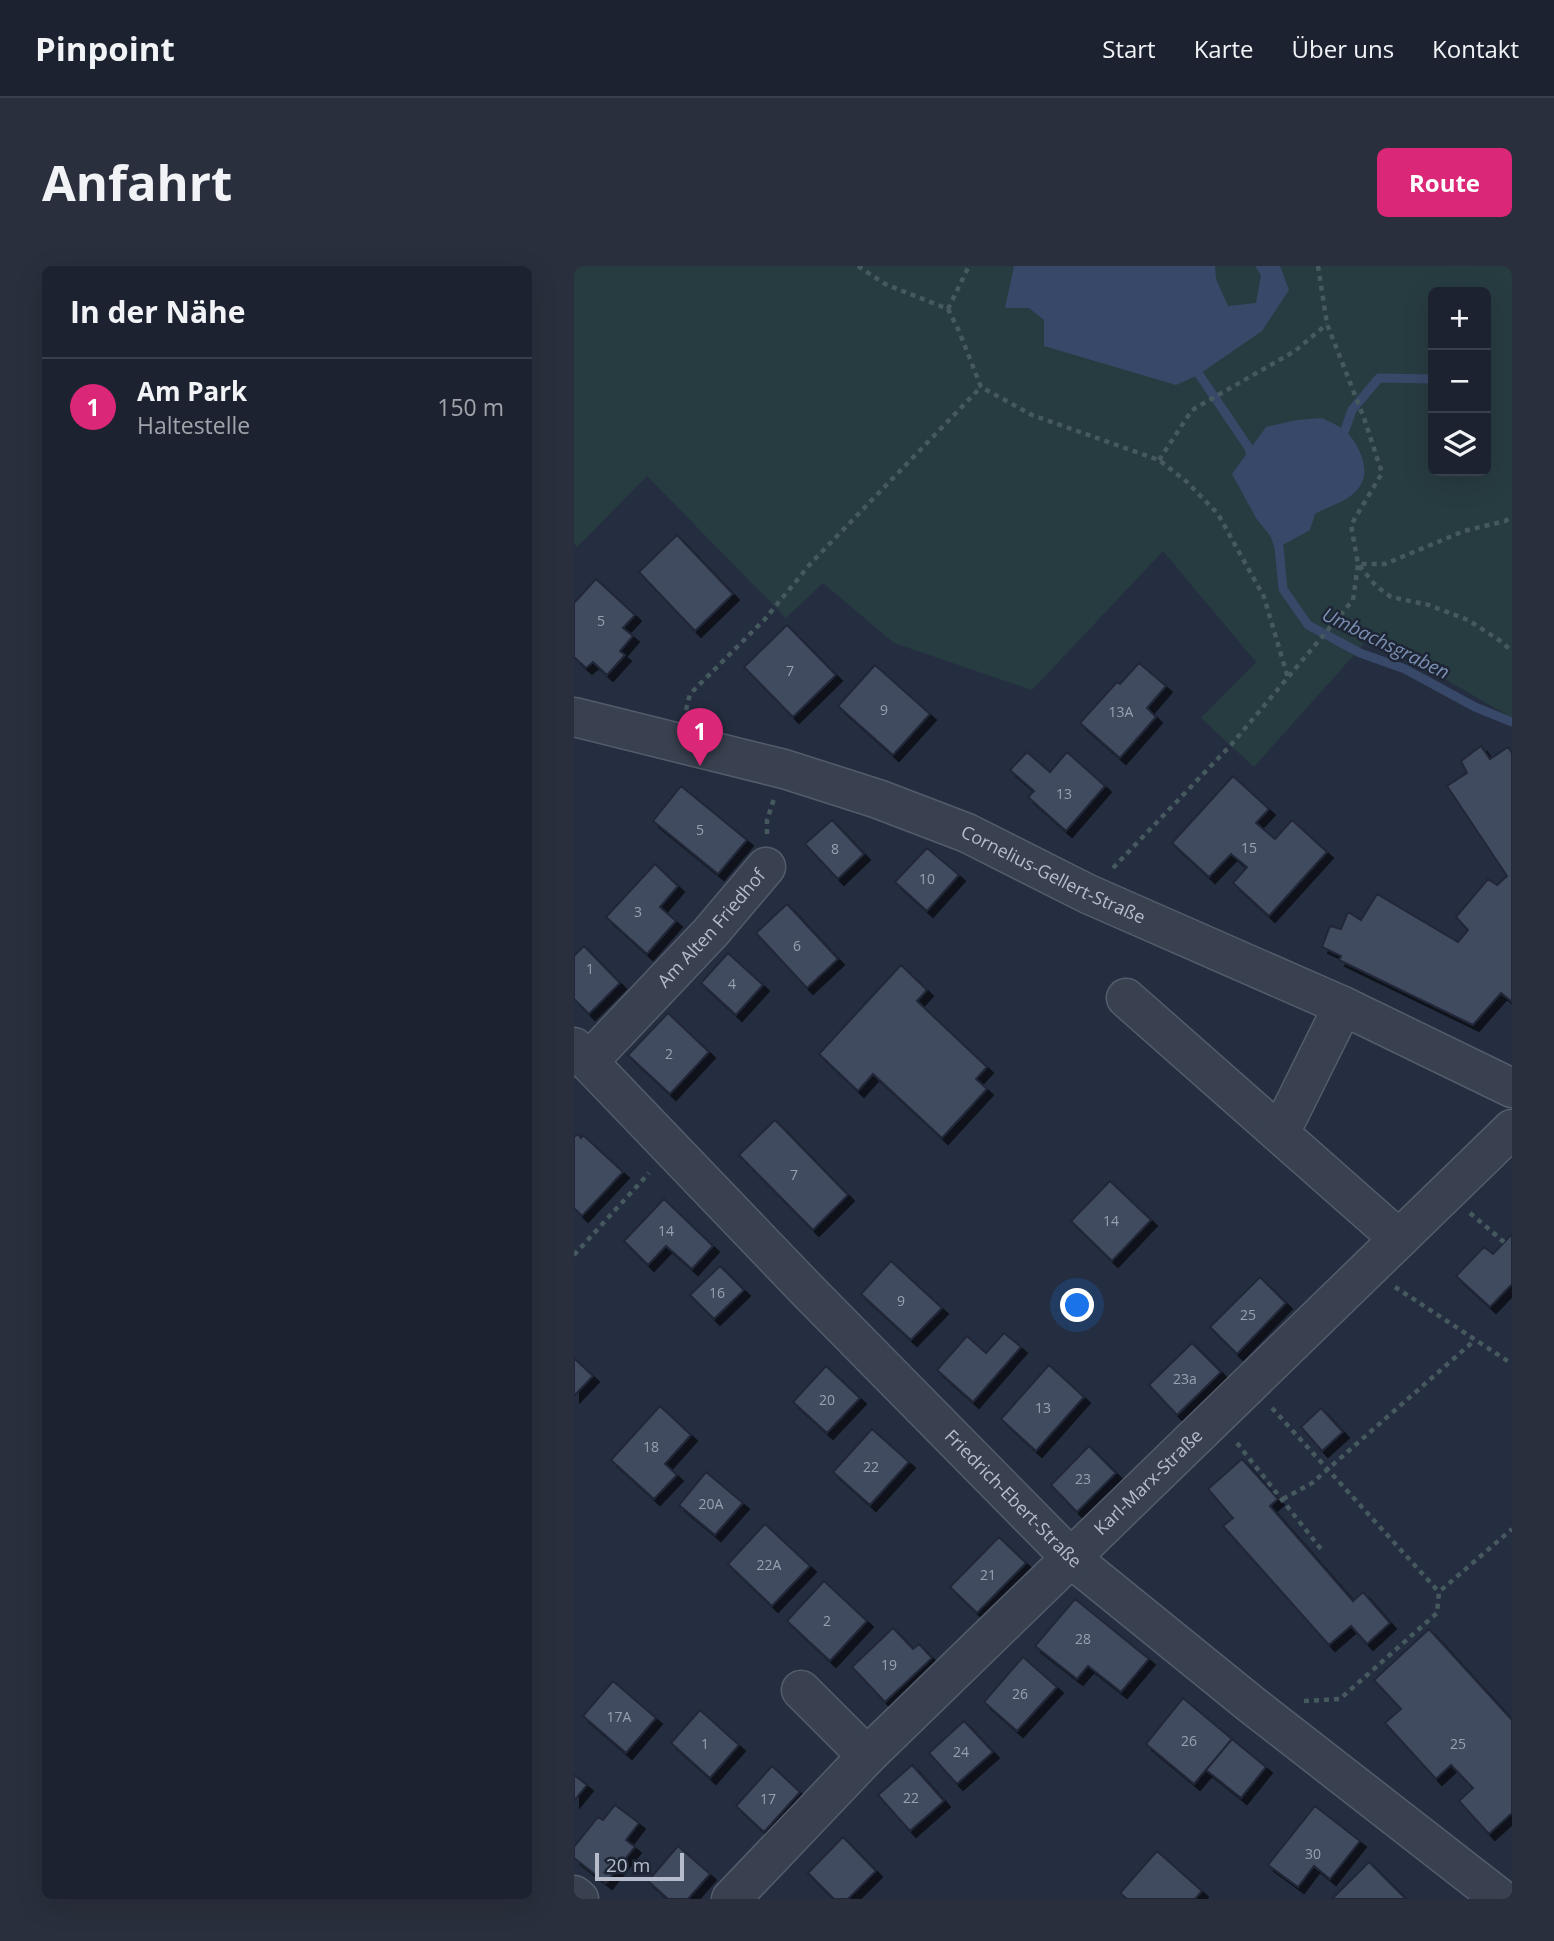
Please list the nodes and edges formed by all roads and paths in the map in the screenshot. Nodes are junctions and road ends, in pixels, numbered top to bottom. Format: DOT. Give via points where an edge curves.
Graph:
graph roads {
  1 [pos="858,266"];
  2 [pos="969,266"];
  3 [pos="1318,266"];
  4 [pos="948,309"];
  5 [pos="1327,324"];
  6 [pos="981,387"];
  7 [pos="1159,460"];
  8 [pos="1512,517"];
  9 [pos="1358,564"];
  10 [pos="1512,652"];
  11 [pos="1288,678"];
  12 [pos="574,717"];
  13 [pos="677,741"];
  14 [pos="784,769"];
  15 [pos="766,867"];
  16 [pos="1088,894"];
  17 [pos="1126,998"];
  18 [pos="1343,1006"];
  19 [pos="581,1055"];
  20 [pos="1512,1088"];
  21 [pos="1276,1129"];
  22 [pos="1512,1129"];
  23 [pos="672,1149"];
  24 [pos="1447,1193"];
  25 [pos="1399,1239"];
  26 [pos="1504,1242"];
  27 [pos="574,1255"];
  28 [pos="1368,1270"];
  29 [pos="1475,1340"];
  30 [pos="1512,1364"];
  31 [pos="1245,1390"];
  32 [pos="1216,1418"];
  33 [pos="1326,1469"];
  34 [pos="1283,1499"];
  35 [pos="1512,1529"];
  36 [pos="1321,1549"];
  37 [pos="1072,1559"];
  38 [pos="1439,1592"];
  39 [pos="801,1690"];
  40 [pos="1301,1701"];
  41 [pos="867,1756"];
  42 [pos="574,1895"];
  43 [pos="579,1899"];
  44 [pos="731,1899"];
  45 [pos="1501,1899"];
  1 -- 4 [label="path" via="885,284"];
  2 -- 4 [label="path"];
  3 -- 5 [label="path"];
  4 -- 6 [label="path"];
  5 -- 7 [label="path" via="1295,351 1192,410"];
  5 -- 9 [label="path" via="1382,473 1351,525"];
  6 -- 7 [label="path" via="1032,415"];
  6 -- 13 [label="path" via="690,694"];
  7 -- 11 [label="path" via="1218,514 1264,597"];
  8 -- 9 [label="path" via="1464,531 1385,565"];
  9 -- 10 [label="path" via="1391,597 1468,620"];
  9 -- 11 [label="path" via="1353,600"];
  11 -- 16 [label="path" via="1231,745"];
  12 -- 13 [label="street, Cornelius-Gellert-Straße"];
  13 -- 14 [label="street, Cornelius-Gellert-Straße"];
  14 -- 15 [label="path, Am Alten Friedhof" via="767,820"];
  14 -- 16 [label="street, Cornelius-Gellert-Straße" via="967,833"];
  15 -- 19 [label="street, Am Alten Friedhof" via="711,932"];
  16 -- 18 [label="street, Cornelius-Gellert-Straße"];
  17 -- 21 [label="street"];
  18 -- 20 [label="street, Cornelius-Gellert-Straße"];
  18 -- 21 [label="street" via="1288,1117"];
  19 -- 23 [label="street, Friedrich-Ebert-Straße"];
  21 -- 25 [label="street"];
  22 -- 24 [label="street, Karl-Marx-Straße"];
  23 -- 27 [label="path"];
  23 -- 37 [label="street, Friedrich-Ebert-Straße"];
  24 -- 25 [label="street, Karl-Marx-Straße"];
  24 -- 26 [label="path"];
  25 -- 28 [label="street, Karl-Marx-Straße"];
  28 -- 29 [label="path"];
  28 -- 31 [label="street, Karl-Marx-Straße"];
  29 -- 30 [label="path"];
  29 -- 33 [label="path"];
  31 -- 32 [label="street, Karl-Marx-Straße"];
  31 -- 33 [label="path" via="1275,1410"];
  32 -- 34 [label="path"];
  32 -- 37 [label="street, Karl-Marx-Straße"];
  33 -- 34 [label="path"];
  33 -- 38 [label="path"];
  34 -- 36 [label="path"];
  35 -- 38 [label="path"];
  37 -- 41 [label="street, Karl-Marx-Straße"];
  37 -- 45 [label="street, Friedrich-Ebert-Straße"];
  38 -- 40 [label="path" via="1437,1613 1340,1699"];
  39 -- 41 [label="street"];
  41 -- 44 [label="street, Karl-Marx-Straße"];
  42 -- 43 [label="street"];
}
